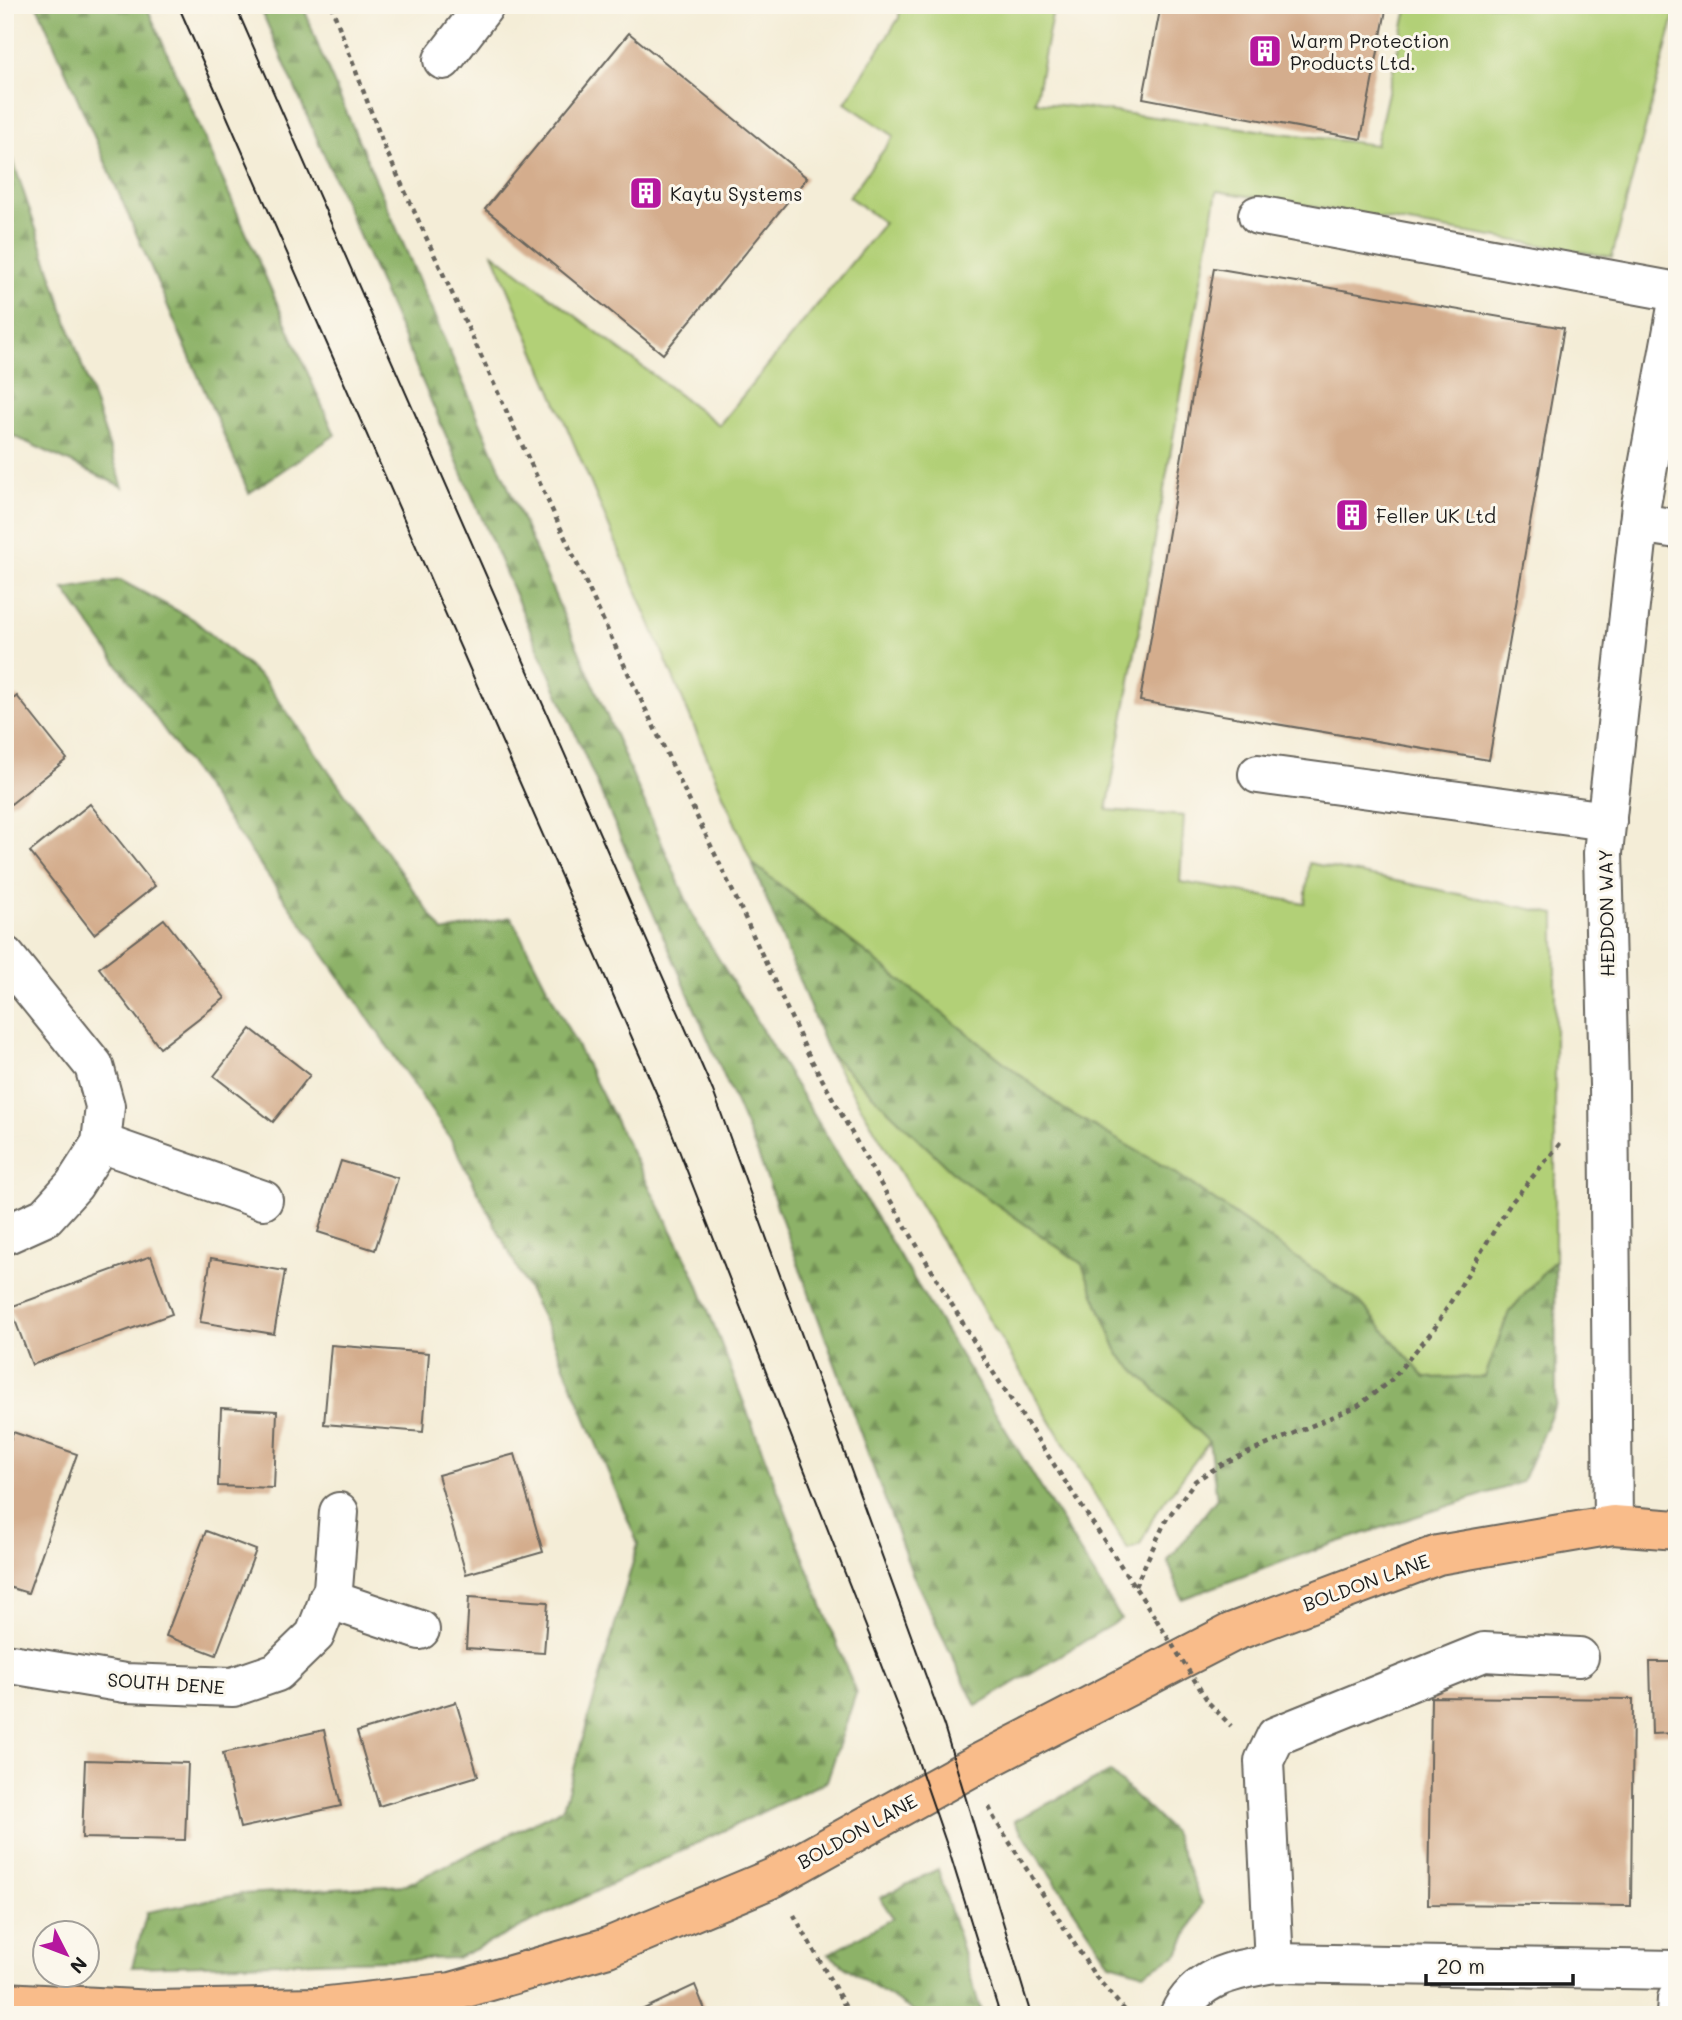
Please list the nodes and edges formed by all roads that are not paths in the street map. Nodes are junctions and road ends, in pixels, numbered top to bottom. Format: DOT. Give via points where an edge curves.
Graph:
graph roads {
  1 [pos="485,5"];
  2 [pos="443,60"];
  3 [pos="1258,215"];
  4 [pos="1677,292"];
  5 [pos="1677,306"];
  6 [pos="1639,523"];
  7 [pos="1677,529"];
  8 [pos="1258,775"];
  9 [pos="1607,821"];
  10 [pos="5,956"];
  11 [pos="101,1143"];
  12 [pos="263,1200"];
  13 [pos="5,1235"];
  14 [pos="339,1512"];
  15 [pos="1613,1525"];
  16 [pos="1677,1530"];
  17 [pos="328,1599"];
  18 [pos="420,1630"];
  19 [pos="1579,1657"];
  20 [pos="5,1663"];
  21 [pos="1274,1963"];
  22 [pos="1677,1970"];
  23 [pos="1677,1999"];
  24 [pos="5,2002"];
  25 [pos="1179,2015"];
  26 [pos="1676,2015"];
  1 -- 2 [label="street"];
  3 -- 4 [label="street"];
  5 -- 6 [label="street, HEDDON WAY"];
  6 -- 7 [label="street"];
  6 -- 9 [label="street, HEDDON WAY"];
  8 -- 9 [label="street"];
  9 -- 15 [label="street, HEDDON WAY" via="1603,853"];
  10 -- 11 [label="street" via="94,1066 105,1106"];
  11 -- 12 [label="street"];
  11 -- 13 [label="street" via="74,1185 45,1217"];
  14 -- 17 [label="street, SOUTH DENE"];
  15 -- 16 [label="main road, BOLDON LANE"];
  15 -- 24 [label="main road, BOLDON LANE" via="1438,1555 1233,1632 974,1766 773,1878 608,1947 452,1992 319,2007 153,2010"];
  17 -- 18 [label="street"];
  17 -- 20 [label="street, SOUTH DENE" via="315,1635 277,1672 233,1687 125,1683"];
  19 -- 21 [label="street" via="1484,1652 1276,1736 1264,1760"];
  21 -- 22 [label="street"];
  21 -- 25 [label="street" via="1228,1971 1196,1990"];
  23 -- 26 [label="street"];
}
